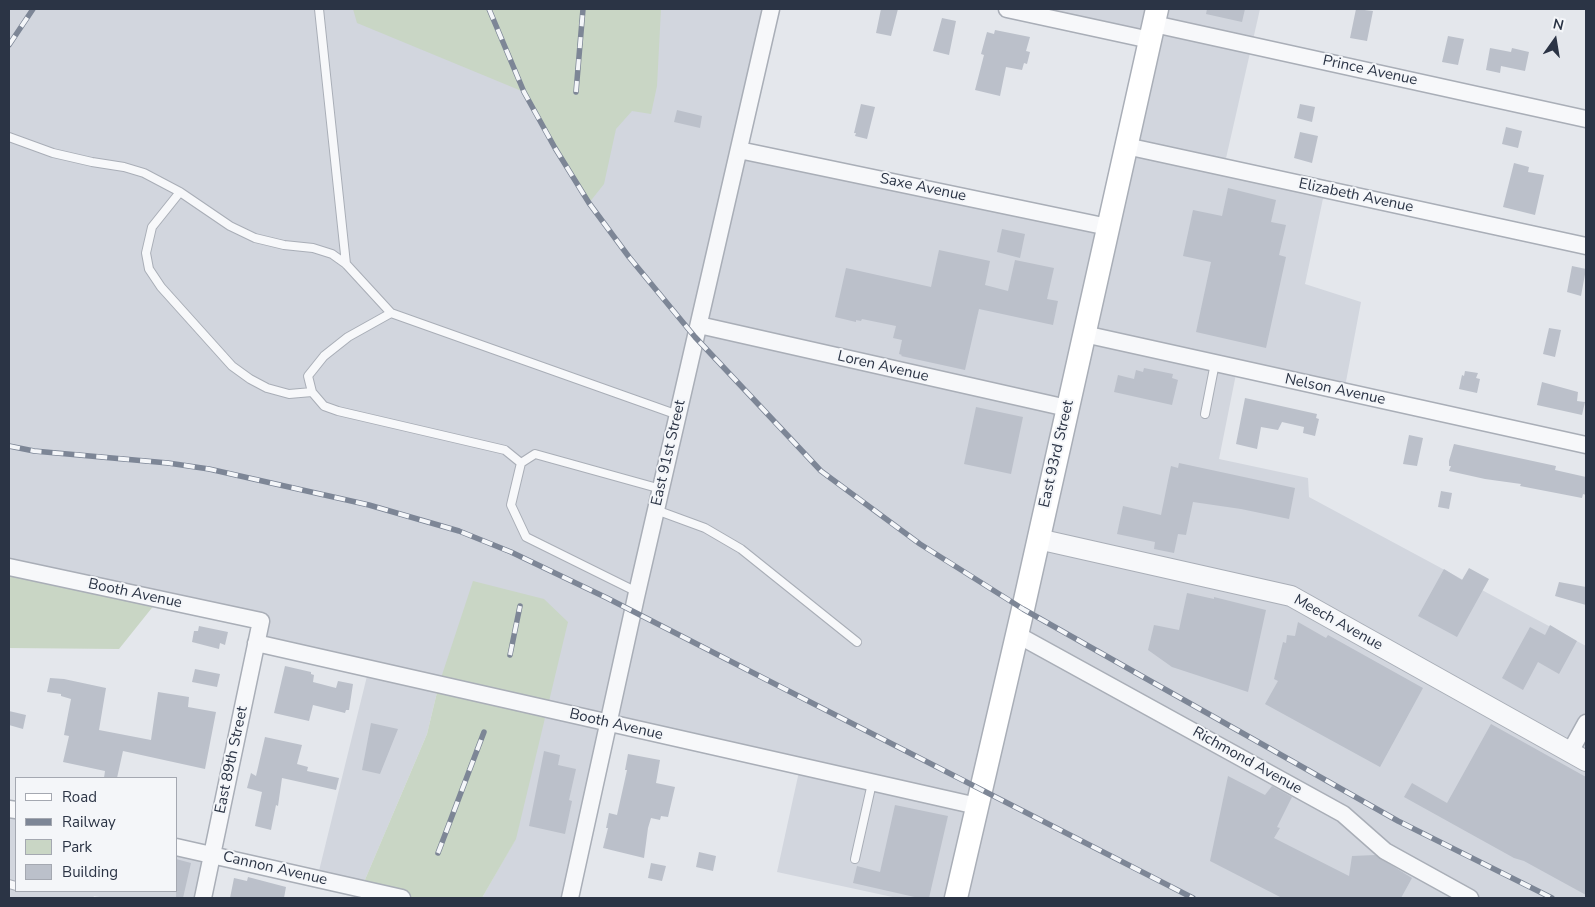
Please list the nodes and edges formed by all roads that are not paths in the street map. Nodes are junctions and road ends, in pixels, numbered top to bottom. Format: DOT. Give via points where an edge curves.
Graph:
graph roads {
  1 [pos="319,9"];
  2 [pos="771,9"];
  3 [pos="1007,9"];
  4 [pos="1154,24"];
  5 [pos="1586,118"];
  6 [pos="9,138"];
  7 [pos="1126,146"];
  8 [pos="738,150"];
  9 [pos="180,192"];
  10 [pos="1108,227"];
  11 [pos="1586,246"];
  12 [pos="346,264"];
  13 [pos="391,313"];
  14 [pos="699,325"];
  15 [pos="1084,334"];
  16 [pos="1215,363"];
  17 [pos="312,392"];
  18 [pos="1067,408"];
  19 [pos="1205,414"];
  20 [pos="678,415"];
  21 [pos="1586,445"];
  22 [pos="521,463"];
  23 [pos="660,489"];
  24 [pos="656,510"];
  25 [pos="1038,539"];
  26 [pos="9,566"];
  27 [pos="637,592"];
  28 [pos="261,621"];
  29 [pos="1016,634"];
  30 [pos="857,642"];
  31 [pos="256,643"];
  32 [pos="609,723"];
  33 [pos="1586,723"];
  34 [pos="1578,756"];
  35 [pos="872,782"];
  36 [pos="977,806"];
  37 [pos="178,847"];
  38 [pos="212,855"];
  39 [pos="855,859"];
  40 [pos="203,898"];
  41 [pos="402,898"];
  42 [pos="570,898"];
  43 [pos="956,898"];
  44 [pos="1470,898"];
  1 -- 12 [label="lane"];
  2 -- 8 [label="street, East 91st Street"];
  3 -- 4 [label="street, Prince Avenue"];
  4 -- 5 [label="street, Prince Avenue"];
  4 -- 7 [label="main road, East 93rd Street"];
  6 -- 9 [label="lane" via="53,153 137,171"];
  7 -- 10 [label="main road, East 93rd Street"];
  7 -- 11 [label="street, Elizabeth Avenue"];
  8 -- 10 [label="street, Saxe Avenue"];
  8 -- 14 [label="street, East 91st Street"];
  9 -- 12 [label="lane" via="230,226 256,238 314,248 332,254"];
  9 -- 17 [label="lane" via="152,227 146,253 149,269 232,366 267,388 288,394"];
  10 -- 15 [label="main road, East 93rd Street"];
  12 -- 13 [label="lane"];
  13 -- 17 [label="lane" via="348,337 324,356 308,376"];
  13 -- 20 [label="lane"];
  14 -- 18 [label="street, Loren Avenue"];
  14 -- 20 [label="street, East 91st Street"];
  15 -- 16 [label="street, Nelson Avenue"];
  15 -- 18 [label="main road, East 93rd Street"];
  16 -- 19 [label="lane"];
  16 -- 21 [label="street, Nelson Avenue"];
  17 -- 22 [label="lane" via="324,406 338,411 505,450"];
  18 -- 25 [label="main road, East 93rd Street"];
  20 -- 23 [label="street, East 91st Street"];
  22 -- 23 [label="lane" via="535,454"];
  22 -- 27 [label="lane" via="511,505 526,537"];
  23 -- 24 [label="street, East 91st Street"];
  24 -- 27 [label="street, East 91st Street"];
  24 -- 30 [label="lane" via="705,528 741,549"];
  25 -- 29 [label="main road, East 93rd Street"];
  25 -- 34 [label="street, Meech Avenue" via="1291,596"];
  26 -- 28 [label="street, Booth Avenue"];
  27 -- 32 [label="street, East 91st Street"];
  28 -- 31 [label="street, East 89th Street"];
  29 -- 36 [label="main road, East 93rd Street"];
  29 -- 44 [label="street, Richmond Avenue" via="1343,814 1385,851"];
  31 -- 32 [label="street, Booth Avenue"];
  31 -- 38 [label="street, East 89th Street"];
  32 -- 35 [label="street, Booth Avenue"];
  32 -- 42 [label="street, East 91st Street"];
  33 -- 34 [label="street"];
  35 -- 36 [label="street, Booth Avenue"];
  35 -- 39 [label="lane"];
  36 -- 43 [label="main road, East 93rd Street"];
  37 -- 38 [label="street, Cannon Avenue"];
  38 -- 40 [label="street, East 89th Street"];
  38 -- 41 [label="street, Cannon Avenue"];
}
